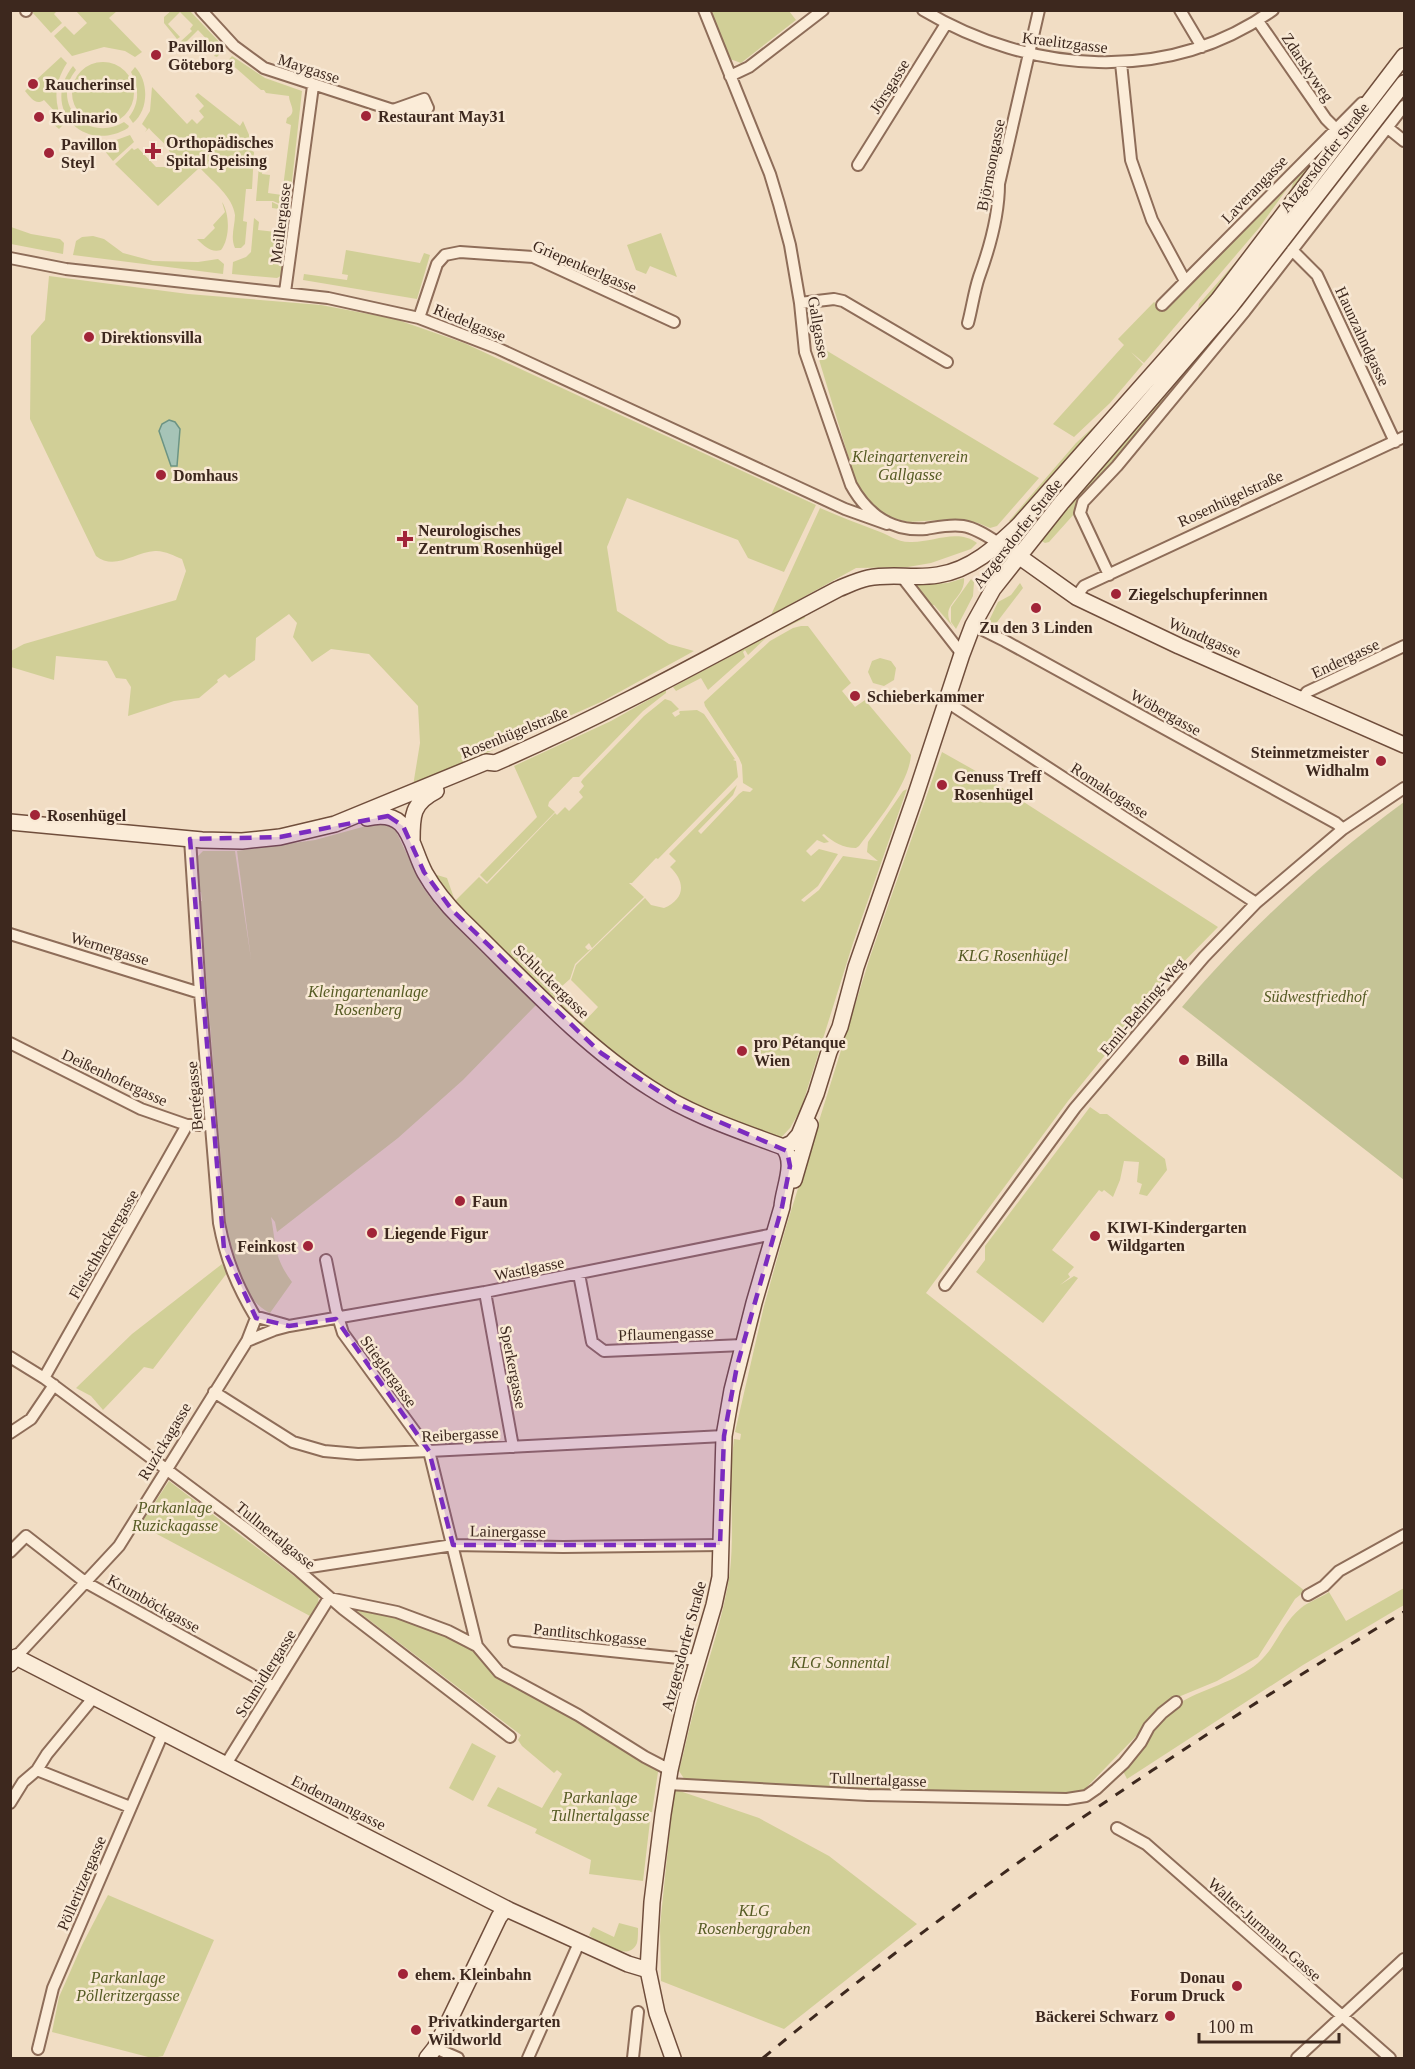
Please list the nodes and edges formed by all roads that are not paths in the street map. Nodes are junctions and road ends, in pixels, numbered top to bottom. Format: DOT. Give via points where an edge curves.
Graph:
graph roads {
  1 [pos="201,10"];
  2 [pos="704,10"];
  3 [pos="823,10"];
  4 [pos="922,10"];
  5 [pos="1039,10"];
  6 [pos="1180,10"];
  7 [pos="1273,10"];
  8 [pos="1258,21"];
  9 [pos="946,24"];
  10 [pos="1202,47"];
  11 [pos="1029,55"];
  12 [pos="1404,56"];
  13 [pos="1121,63"];
  14 [pos="730,76"];
  15 [pos="1404,83"];
  16 [pos="313,86"];
  17 [pos="1371,100"];
  18 [pos="1404,106"];
  19 [pos="393,110"];
  20 [pos="1335,128"];
  21 [pos="1388,128"];
  22 [pos="1404,141"];
  23 [pos="858,165"];
  24 [pos="1293,250"];
  25 [pos="10,258"];
  26 [pos="1185,281"];
  27 [pos="285,292"];
  28 [pos="800,303"];
  29 [pos="1162,305"];
  30 [pos="419,318"];
  31 [pos="674,322"];
  32 [pos="968,323"];
  33 [pos="947,362"];
  34 [pos="1400,440"];
  35 [pos="851,485"];
  36 [pos="845,509"];
  37 [pos="887,524"];
  38 [pos="1000,544"];
  39 [pos="1018,556"];
  40 [pos="1109,575"];
  41 [pos="902,577"];
  42 [pos="1076,597"];
  43 [pos="973,625"];
  44 [pos="1404,646"];
  45 [pos="962,654"];
  46 [pos="1301,700"];
  47 [pos="946,702"];
  48 [pos="1404,745"];
  49 [pos="495,763"];
  50 [pos="1404,788"];
  51 [pos="10,822"];
  52 [pos="335,824"];
  53 [pos="1343,829"];
  54 [pos="190,839"];
  55 [pos="412,840"];
  56 [pos="1256,903"];
  57 [pos="10,934"];
  58 [pos="200,993"];
  59 [pos="10,1043"];
  60 [pos="816,1094"];
  61 [pos="187,1125"];
  62 [pos="211,1125"];
  63 [pos="783,1147"];
  64 [pos="782,1208"];
  65 [pos="774,1234"];
  66 [pos="326,1260"];
  67 [pos="579,1274"];
  68 [pos="945,1285"];
  69 [pos="485,1292"];
  70 [pos="255,1318"];
  71 [pos="338,1318"];
  72 [pos="289,1326"];
  73 [pos="248,1341"];
  74 [pos="743,1345"];
  75 [pos="10,1357"];
  76 [pos="44,1378"];
  77 [pos="54,1385"];
  78 [pos="214,1392"];
  79 [pos="10,1433"];
  80 [pos="724,1436"];
  81 [pos="513,1447"];
  82 [pos="429,1451"];
  83 [pos="168,1470"];
  84 [pos="1404,1535"];
  85 [pos="453,1545"];
  86 [pos="720,1545"];
  87 [pos="10,1552"];
  88 [pos="297,1569"];
  89 [pos="85,1582"];
  90 [pos="1308,1595"];
  91 [pos="329,1598"];
  92 [pos="514,1641"];
  93 [pos="477,1646"];
  94 [pos="698,1660"];
  95 [pos="14,1661"];
  96 [pos="274,1687"];
  97 [pos="94,1697"];
  98 [pos="1176,1702"];
  99 [pos="163,1733"];
  100 [pos="510,1737"];
  101 [pos="226,1764"];
  102 [pos="37,1770"];
  103 [pos="669,1777"];
  104 [pos="10,1803"];
  105 [pos="130,1808"];
  106 [pos="1117,1828"];
  107 [pos="509,1910"];
  108 [pos="579,1943"];
  109 [pos="1404,1959"];
  110 [pos="648,1970"];
  111 [pos="638,2012"];
  112 [pos="1340,2017"];
  113 [pos="38,2049"];
  114 [pos="431,2053"];
  115 [pos="458,2058"];
  116 [pos="528,2058"];
  117 [pos="633,2058"];
  118 [pos="673,2058"];
  119 [pos="1297,2058"];
  120 [pos="1390,2058"];
  1 -- 16 [label="street, Maygasse" via="251,60 274,73"];
  2 -- 14 [label="street, Gallgasse"];
  3 -- 14 [label="street" via="749,67"];
  4 -- 9 [label="street, Kraelitzgasse"];
  5 -- 11 [label="street, Björnsongasse"];
  6 -- 10 [label="street"];
  7 -- 8 [label="street, Kraelitzgasse"];
  8 -- 10 [label="street, Kraelitzgasse"];
  8 -- 20 [label="street, Zdarskyweg"];
  9 -- 11 [label="street, Kraelitzgasse" via="988,43"];
  9 -- 23 [label="street, Jörsgasse"];
  10 -- 13 [label="street, Kraelitzgasse" via="1175,56"];
  11 -- 13 [label="street, Kraelitzgasse"];
  11 -- 32 [label="street, Björnsongasse" via="999,184 999,205 987,259"];
  12 -- 17 [label="main road, Atzgersdorfer Straße"];
  13 -- 26 [label="street" via="1131,160 1152,220"];
  14 -- 28 [label="street, Gallgasse" via="770,174"];
  15 -- 39 [label="main road, Atzgersdorfer Straße" via="1231,306"];
  16 -- 19 [label="street, Maygasse"];
  16 -- 27 [label="street, Meillergasse"];
  17 -- 20 [label="street, Laverangasse" via="1362,103"];
  17 -- 38 [label="main road, Atzgersdorfer Straße" via="1218,300"];
  18 -- 21 [label="street, Atzgersdorfer Straße"];
  20 -- 26 [label="street, Laverangasse"];
  21 -- 22 [label="street"];
  21 -- 24 [label="street, Atzgersdorfer Straße"];
  24 -- 34 [label="street, Haunzahndgasse" via="1317,275"];
  24 -- 40 [label="street, Atzgersdorfer Straße" via="1117,466 1083,502 1083,520"];
  25 -- 27 [label="street, Riedelgasse" via="66,269"];
  26 -- 29 [label="street, Laverangasse"];
  27 -- 30 [label="street, Riedelgasse" via="370,305"];
  28 -- 33 [label="street" via="843,301"];
  28 -- 35 [label="street, Gallgasse" via="805,352"];
  30 -- 31 [label="street, Griepenkerlgasse" via="436,267 445,255 460,252 533,257"];
  30 -- 36 [label="street, Riedelgasse" via="497,348"];
  34 -- 40 [label="street, Rosenhügelstraße"];
  35 -- 36 [label="street"];
  35 -- 37 [label="street, Gallgasse" via="865,506"];
  36 -- 37 [label="street, Riedelgasse"];
  37 -- 38 [label="street, Gallgasse" via="911,530 962,526"];
  38 -- 39 [label="main road, Wundtgasse"];
  38 -- 41 [label="main road, Rosenhügelstraße" via="952,571"];
  39 -- 42 [label="main road, Wundtgasse"];
  39 -- 43 [label="main road, Atzgersdorfer Straße"];
  40 -- 42 [label="street, Rosenhügelstraße" via="1084,586"];
  41 -- 45 [label="street"];
  41 -- 49 [label="main road, Rosenhügelstraße" via="871,577 838,589 610,711"];
  42 -- 46 [label="main road, Wundtgasse"];
  43 -- 45 [label="main road, Atzgersdorfer Straße"];
  43 -- 53 [label="street, Wöbergasse"];
  44 -- 46 [label="street, Endergasse" via="1307,692"];
  45 -- 47 [label="main road, Atzgersdorfer Straße"];
  46 -- 48 [label="main road, Wundtgasse"];
  47 -- 56 [label="street, Romakogasse"];
  47 -- 60 [label="main road, Atzgersdorfer Straße"];
  49 -- 52 [label="main road, Rosenhügelstraße" via="486,762"];
  49 -- 55 [label="main road" via="425,796 414,812"];
  50 -- 53 [label="street, Emil-Behring-Weg"];
  51 -- 54 [label="main road, Rosenhügelstraße"];
  52 -- 54 [label="main road, Rosenhügelstraße" via="280,837"];
  52 -- 55 [label="main road, Schluckergasse" via="388,816 396,819"];
  53 -- 56 [label="street, Emil-Behring-Weg"];
  54 -- 58 [label="street, Bertégasse"];
  55 -- 63 [label="main road, Schluckergasse" via="424,872 452,910 601,1053 678,1104"];
  56 -- 68 [label="street, Emil-Behring-Weg" via="1197,965 1086,1096"];
  57 -- 58 [label="street, Wernergasse"];
  58 -- 62 [label="street, Bertégasse"];
  59 -- 61 [label="street, Deißenhofergasse" via="141,1109"];
  60 -- 63 [label="main road, Atzgersdorfer Straße" via="799,1135"];
  60 -- 64 [label="main road, Atzgersdorfer Straße" via="800,1160"];
  61 -- 62 [label="street, Deißenhofergasse"];
  61 -- 76 [label="street, Fleischhackergasse"];
  62 -- 70 [label="street, Bertégasse" via="224,1249 238,1288"];
  63 -- 64 [label="main road, Atzgersdorfer Straße" via="790,1166"];
  64 -- 65 [label="main road, Atzgersdorfer Straße"];
  65 -- 67 [label="street, Wastlgasse"];
  65 -- 74 [label="main road, Atzgersdorfer Straße"];
  66 -- 71 [label="street, Stieglergasse"];
  67 -- 69 [label="street, Wastlgasse"];
  67 -- 74 [label="street, Pflaumengasse" via="592,1342 604,1351"];
  69 -- 71 [label="street, Wastlgasse"];
  69 -- 81 [label="street, Sperkergasse"];
  70 -- 72 [label="street, Wastlgasse"];
  70 -- 73 [label="street"];
  71 -- 72 [label="street, Wastlgasse"];
  71 -- 82 [label="street, Stieglergasse" via="343,1333"];
  72 -- 73 [label="street, Wastlgasse"];
  73 -- 78 [label="street, Ruzickagasse"];
  74 -- 80 [label="main road, Atzgersdorfer Straße"];
  75 -- 76 [label="street, Tullnertalgasse"];
  76 -- 77 [label="street, Tullnertalgasse"];
  77 -- 79 [label="street" via="31,1419"];
  77 -- 83 [label="street, Tullnertalgasse"];
  78 -- 82 [label="street, Reibergasse" via="293,1442 324,1451"];
  78 -- 83 [label="street, Ruzickagasse"];
  80 -- 81 [label="street, Reibergasse"];
  80 -- 86 [label="main road, Atzgersdorfer Straße"];
  81 -- 82 [label="street, Reibergasse"];
  82 -- 85 [label="street, Stieglergasse"];
  83 -- 88 [label="street, Tullnertalgasse"];
  83 -- 89 [label="street, Ruzickagasse" via="119,1546"];
  84 -- 90 [label="street" via="1339,1570 1324,1586"];
  85 -- 86 [label="street, Lainergasse"];
  85 -- 88 [label="street, Lainergasse"];
  85 -- 93 [label="street, Stieglergasse"];
  86 -- 94 [label="main road, Atzgersdorfer Straße" via="720,1577"];
  87 -- 89 [label="street, Krumböckgasse" via="27,1536"];
  88 -- 91 [label="street, Tullnertalgasse"];
  89 -- 95 [label="street, Ruzickagasse"];
  89 -- 96 [label="street, Krumböckgasse"];
  91 -- 93 [label="street, Tullnertalgasse" via="397,1612"];
  91 -- 96 [label="street, Schmidlergasse"];
  91 -- 100 [label="street, Tullnertalgasse"];
  92 -- 94 [label="street, Pantlitschkogasse"];
  93 -- 103 [label="street, Tullnertalgasse" via="499,1671 579,1715"];
  94 -- 103 [label="main road, Atzgersdorfer Straße"];
  95 -- 97 [label="main road, Endemanngasse"];
  96 -- 101 [label="street, Schmidlergasse"];
  97 -- 99 [label="main road, Endemanngasse"];
  97 -- 102 [label="street"];
  98 -- 103 [label="street, Tullnertalgasse" via="1149,1727 1124,1763 1086,1796 1067,1799 868,1795"];
  99 -- 101 [label="main road, Endemanngasse"];
  99 -- 105 [label="street, Pölleritzergasse"];
  101 -- 107 [label="main road, Endemanngasse"];
  102 -- 104 [label="street" via="23,1782"];
  102 -- 105 [label="street"];
  103 -- 110 [label="main road, Atzgersdorfer Straße" via="652,1902"];
  105 -- 113 [label="street, Pölleritzergasse" via="52,1988"];
  106 -- 112 [label="street, Walter-Jurmann-Gasse" via="1144,1842"];
  107 -- 108 [label="main road, Endemanngasse"];
  107 -- 114 [label="main road" via="499,1917"];
  108 -- 110 [label="main road, Endemanngasse"];
  108 -- 116 [label="street"];
  109 -- 112 [label="street"];
  110 -- 118 [label="main road, Atzgersdorfer Straße" via="657,2013"];
  111 -- 117 [label="street"];
  112 -- 119 [label="street"];
  112 -- 120 [label="street, Walter-Jurmann-Gasse"];
  114 -- 115 [label="street"];
}
